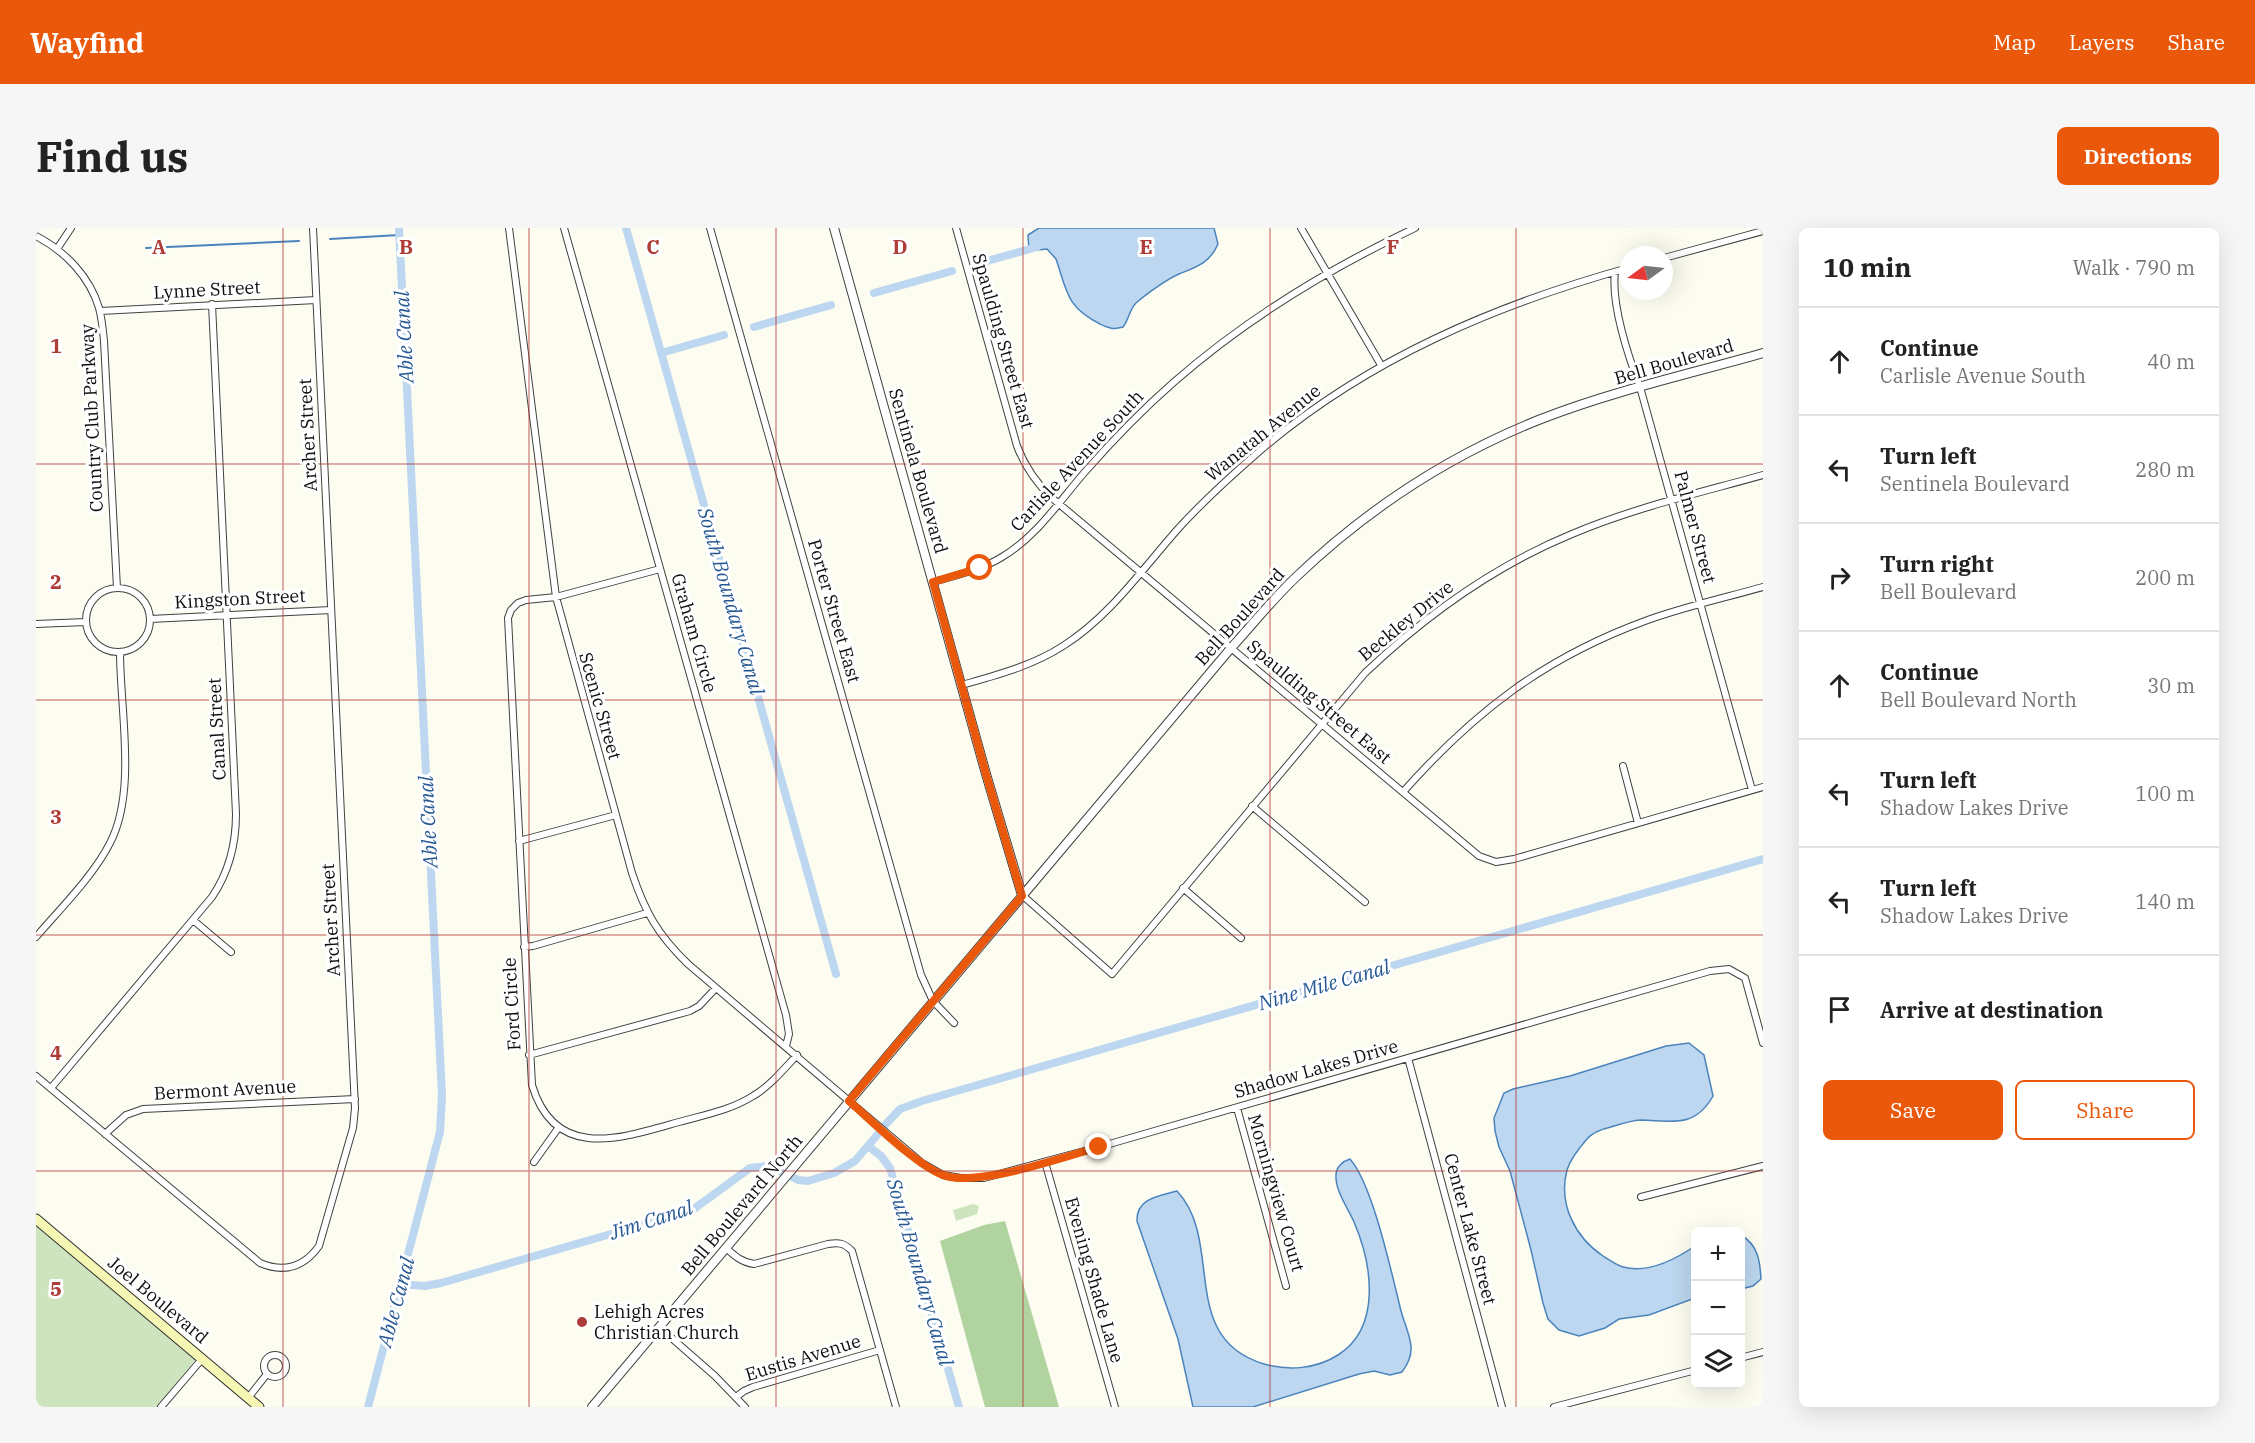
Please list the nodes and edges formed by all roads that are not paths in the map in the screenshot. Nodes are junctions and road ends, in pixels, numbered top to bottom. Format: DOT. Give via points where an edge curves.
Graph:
graph roads {
  1 [pos="71,228"];
  2 [pos="313,228"];
  3 [pos="509,228"];
  4 [pos="564,228"];
  5 [pos="710,228"];
  6 [pos="834,228"];
  7 [pos="956,228"];
  8 [pos="1301,228"];
  9 [pos="1415,228"];
  10 [pos="1763,231"];
  11 [pos="36,236"];
  12 [pos="57,249"];
  13 [pos="1673,256"];
  14 [pos="1619,271"];
  15 [pos="1615,272"];
  16 [pos="1328,273"];
  17 [pos="316,300"];
  18 [pos="212,304"];
  19 [pos="100,311"];
  20 [pos="1763,353"];
  21 [pos="1381,365"];
  22 [pos="1640,387"];
  23 [pos="1763,476"];
  24 [pos="1672,501"];
  25 [pos="1059,503"];
  26 [pos="660,570"];
  27 [pos="1142,572"];
  28 [pos="933,582"];
  29 [pos="1763,587"];
  30 [pos="117,588"];
  31 [pos="556,597"];
  32 [pos="1700,604"];
  33 [pos="331,610"];
  34 [pos="227,615"];
  35 [pos="150,619"];
  36 [pos="86,622"];
  37 [pos="36,624"];
  38 [pos="1231,648"];
  39 [pos="120,652"];
  40 [pos="962,686"];
  41 [pos="1321,724"];
  42 [pos="1623,766"];
  43 [pos="1763,787"];
  44 [pos="1752,790"];
  45 [pos="1403,792"];
  46 [pos="1252,806"];
  47 [pos="616,815"];
  48 [pos="1638,823"];
  49 [pos="519,841"];
  50 [pos="1183,888"];
  51 [pos="1022,896"];
  52 [pos="1365,902"];
  53 [pos="647,913"];
  54 [pos="193,920"];
  55 [pos="36,937"];
  56 [pos="1241,938"];
  57 [pos="524,947"];
  58 [pos="231,952"];
  59 [pos="716,988"];
  60 [pos="933,1001"];
  61 [pos="954,1023"];
  62 [pos="1763,1043"];
  63 [pos="786,1046"];
  64 [pos="529,1055"];
  65 [pos="796,1055"];
  66 [pos="1408,1058"];
  67 [pos="36,1076"];
  68 [pos="868,1078"];
  69 [pos="51,1088"];
  70 [pos="355,1099"];
  71 [pos="849,1101"];
  72 [pos="1237,1108"];
  73 [pos="559,1127"];
  74 [pos="105,1134"];
  75 [pos="534,1162"];
  76 [pos="1045,1162"];
  77 [pos="1763,1166"];
  78 [pos="1641,1197"];
  79 [pos="36,1219"];
  80 [pos="726,1248"];
  81 [pos="1286,1286"];
  82 [pos="659,1327"];
  83 [pos="880,1350"];
  84 [pos="1763,1352"];
  85 [pos="1745,1357"];
  86 [pos="202,1359"];
  87 [pos="1691,1371"];
  88 [pos="267,1374"];
  89 [pos="248,1398"];
  90 [pos="736,1398"];
  91 [pos="161,1407"];
  92 [pos="259,1407"];
  93 [pos="592,1407"];
  94 [pos="745,1407"];
  95 [pos="896,1407"];
  96 [pos="1115,1407"];
  97 [pos="1502,1407"];
  98 [pos="1554,1407"];
  1 -- 12 [label="street"];
  2 -- 17 [label="street, Archer Street"];
  3 -- 31 [label="street, Scenic Street"];
  4 -- 26 [label="street, Graham Circle"];
  5 -- 60 [label="street, Porter Street East" via="921,975"];
  6 -- 28 [label="street, Sentinela Boulevard"];
  7 -- 25 [label="street, Spaulding Street East" via="1023,463"];
  8 -- 16 [label="street"];
  9 -- 16 [label="street, Carlisle Avenue South"];
  10 -- 13 [label="street"];
  11 -- 12 [label="street, Country Club Parkway"];
  12 -- 19 [label="street, Country Club Parkway" via="86,280"];
  14 -- 15 [label="street, Wanatah Avenue"];
  15 -- 21 [label="street, Wanatah Avenue" via="1537,295 1484,316"];
  15 -- 22 [label="street, Palmer Street" via="1616,302"];
  16 -- 21 [label="street"];
  16 -- 25 [label="street, Carlisle Avenue South" via="1255,319 1175,382 1103,451"];
  17 -- 18 [label="street, Lynne Street"];
  17 -- 33 [label="street, Archer Street"];
  18 -- 19 [label="street, Lynne Street"];
  18 -- 34 [label="street, Canal Street"];
  19 -- 30 [label="street, Country Club Parkway"];
  20 -- 22 [label="street, Bell Boulevard"];
  21 -- 27 [label="street, Wanatah Avenue" via="1314,409 1255,455 1203,503"];
  22 -- 24 [label="street, Palmer Street"];
  22 -- 38 [label="street, Bell Boulevard" via="1576,406 1505,435 1405,490 1317,558"];
  23 -- 24 [label="street, Beckley Drive"];
  24 -- 32 [label="street, Palmer Street"];
  24 -- 41 [label="street, Beckley Drive" via="1572,533 1478,583 1393,647"];
  25 -- 27 [label="street, Spaulding Street East"];
  25 -- 28 [label="street, Carlisle Avenue South" via="1026,539 1001,558"];
  26 -- 31 [label="street"];
  26 -- 63 [label="street, Graham Circle" via="786,1015"];
  27 -- 38 [label="street, Spaulding Street East"];
  27 -- 40 [label="street, Wanatah Avenue" via="1108,610 1063,646 1027,665"];
  28 -- 40 [label="street, Sentinela Boulevard"];
  29 -- 32 [label="street"];
  30 -- 35 [label="street" via="136,593"];
  30 -- 36 [label="street" via="98,594 87,611"];
  31 -- 47 [label="street, Scenic Street"];
  31 -- 49 [label="street, Ford Circle" via="518,603 508,618"];
  32 -- 44 [label="street, Palmer Street"];
  32 -- 45 [label="street" via="1590,643 1535,674 1475,719"];
  33 -- 34 [label="street, Kingston Street"];
  33 -- 70 [label="street, Archer Street"];
  34 -- 35 [label="street, Kingston Street"];
  34 -- 54 [label="street, Canal Street" via="235,841 218,888"];
  35 -- 39 [label="street" via="145,637"];
  36 -- 37 [label="street"];
  36 -- 39 [label="street" via="93,640 101,647"];
  38 -- 41 [label="street, Spaulding Street East"];
  38 -- 51 [label="street, Bell Boulevard"];
  39 -- 55 [label="street" via="125,779 119,821 99,862"];
  40 -- 51 [label="street, Sentinela Boulevard"];
  41 -- 45 [label="street, Spaulding Street East"];
  41 -- 46 [label="street, Beckley Drive"];
  42 -- 48 [label="street"];
  43 -- 44 [label="street, Spaulding Street East"];
  44 -- 48 [label="street, Spaulding Street East"];
  45 -- 48 [label="street, Spaulding Street East" via="1479,856 1496,862"];
  46 -- 50 [label="street, Beckley Drive"];
  46 -- 52 [label="street"];
  47 -- 49 [label="street"];
  47 -- 53 [label="street, Scenic Street"];
  49 -- 57 [label="street, Ford Circle"];
  50 -- 51 [label="street, Beckley Drive" via="1112,974"];
  50 -- 56 [label="street"];
  51 -- 60 [label="street, Bell Boulevard"];
  53 -- 57 [label="street"];
  53 -- 59 [label="street, Scenic Street" via="674,951"];
  54 -- 58 [label="street"];
  54 -- 69 [label="street, Canal Street"];
  57 -- 64 [label="street, Ford Circle"];
  59 -- 63 [label="street, Scenic Street"];
  59 -- 64 [label="street" via="690,1011"];
  60 -- 61 [label="street, Porter Street East"];
  60 -- 68 [label="street, Bell Boulevard"];
  62 -- 66 [label="street, Shadow Lakes Drive" via="1746,978 1729,969 1710,971"];
  63 -- 65 [label="street, Scenic Street"];
  64 -- 73 [label="street, Ford Circle" via="538,1102"];
  65 -- 71 [label="street, Scenic Street"];
  65 -- 73 [label="street, Ford Circle" via="763,1089 726,1109 613,1139 590,1139"];
  66 -- 72 [label="street, Shadow Lakes Drive"];
  66 -- 97 [label="street, Center Lake Street"];
  67 -- 69 [label="street, Archer Street"];
  68 -- 71 [label="street, Bell Boulevard North"];
  69 -- 74 [label="street, Archer Street"];
  70 -- 74 [label="street, Bermont Avenue" via="143,1109 126,1115"];
  70 -- 74 [label="street, Archer Street" via="353,1128 322,1237 313,1255 288,1268 269,1267 252,1257"];
  71 -- 76 [label="street, Shadow Lakes Drive" via="922,1163 943,1175 984,1178"];
  71 -- 80 [label="street, Bell Boulevard North"];
  72 -- 76 [label="street, Shadow Lakes Drive"];
  72 -- 81 [label="street, Morningview Court"];
  73 -- 75 [label="street"];
  76 -- 96 [label="street, Evening Shade Lane"];
  77 -- 78 [label="street"];
  79 -- 86 [label="main road, Joel Boulevard"];
  80 -- 82 [label="street, Bell Boulevard North"];
  80 -- 83 [label="street" via="745,1263 754,1264 837,1242 845,1244 852,1251"];
  82 -- 90 [label="street"];
  82 -- 93 [label="street, Bell Boulevard North"];
  83 -- 90 [label="street, Eustis Avenue" via="753,1387"];
  83 -- 95 [label="street"];
  84 -- 85 [label="street"];
  86 -- 89 [label="main road, Joel Boulevard"];
  86 -- 91 [label="street"];
  87 -- 98 [label="street"];
  88 -- 89 [label="street"];
  89 -- 92 [label="main road, Joel Boulevard"];
  90 -- 94 [label="street"];
}
